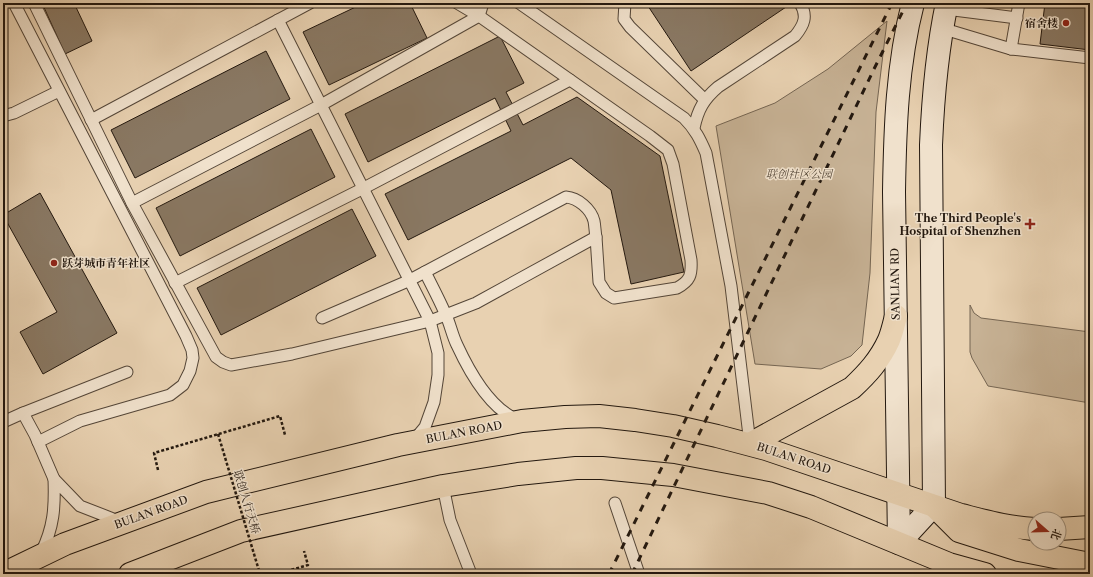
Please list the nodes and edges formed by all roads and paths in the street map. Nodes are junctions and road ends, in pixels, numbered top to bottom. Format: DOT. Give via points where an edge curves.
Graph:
graph roads {
  1 [pos="14,3"];
  2 [pos="34,3"];
  3 [pos="310,3"];
  4 [pos="457,3"];
  5 [pos="483,3"];
  6 [pos="519,3"];
  7 [pos="625,3"];
  8 [pos="800,3"];
  9 [pos="913,3"];
  10 [pos="1019,3"];
  11 [pos="945,13"];
  12 [pos="479,16"];
  13 [pos="1017,18"];
  14 [pos="278,20"];
  15 [pos="1011,49"];
  16 [pos="1090,58"];
  17 [pos="570,80"];
  18 [pos="60,91"];
  19 [pos="705,100"];
  20 [pos="321,105"];
  21 [pos="3,116"];
  22 [pos="91,120"];
  23 [pos="694,128"];
  24 [pos="362,188"];
  25 [pos="132,203"];
  26 [pos="596,237"];
  27 [pos="425,272"];
  28 [pos="408,281"];
  29 [pos="175,283"];
  30 [pos="446,315"];
  31 [pos="896,316"];
  32 [pos="322,318"];
  33 [pos="430,321"];
  34 [pos="127,372"];
  35 [pos="23,413"];
  36 [pos="522,421"];
  37 [pos="3,422"];
  38 [pos="218,434"];
  39 [pos="285,435"];
  40 [pos="38,442"];
  41 [pos="412,442"];
  42 [pos="750,444"];
  43 [pos="158,470"];
  44 [pos="54,479"];
  45 [pos="444,486"];
  46 [pos="899,493"];
  47 [pos="615,503"];
  48 [pos="934,505"];
  49 [pos="123,522"];
  50 [pos="1027,528"];
  51 [pos="1090,528"];
  52 [pos="1067,529"];
  53 [pos="899,543"];
  54 [pos="304,551"];
  55 [pos="39,557"];
  56 [pos="1090,564"];
  57 [pos="3,574"];
  58 [pos="130,574"];
  59 [pos="260,574"];
  60 [pos="277,574"];
  61 [pos="471,574"];
  62 [pos="640,574"];
  63 [pos="985,574"];
  1 -- 18 [label="lane"];
  2 -- 22 [label="lane"];
  3 -- 14 [label="lane"];
  4 -- 12 [label="lane"];
  5 -- 12 [label="lane"];
  6 -- 23 [label="lane" via="684,118"];
  7 -- 19 [label="lane" via="624,19 630,27"];
  8 -- 19 [label="lane" via="805,18 795,36 718,87"];
  9 -- 31 [label="street, SANLIAN RD" via="897,88 894,192"];
  10 -- 13 [label="lane"];
  11 -- 13 [label="lane"];
  11 -- 15 [label="lane"];
  11 -- 48 [label="street" via="934,88 931,145"];
  12 -- 17 [label="lane"];
  12 -- 20 [label="lane"];
  13 -- 15 [label="lane"];
  14 -- 20 [label="lane"];
  14 -- 22 [label="lane"];
  15 -- 16 [label="lane"];
  17 -- 24 [label="lane"];
  17 -- 26 [label="lane" via="668,150 673,164 691,260 690,277 677,288 614,298 606,293 599,282"];
  18 -- 21 [label="lane"];
  18 -- 40 [label="lane" via="186,336 193,358 183,386 170,395 80,421"];
  19 -- 23 [label="lane"];
  20 -- 24 [label="lane"];
  20 -- 25 [label="lane"];
  22 -- 25 [label="lane"];
  23 -- 42 [label="lane" via="706,153 730,286"];
  24 -- 28 [label="lane"];
  24 -- 29 [label="lane"];
  25 -- 29 [label="lane"];
  26 -- 27 [label="lane" via="594,219 588,210 581,202 566,198"];
  26 -- 30 [label="lane" via="476,303"];
  27 -- 28 [label="lane"];
  27 -- 30 [label="lane"];
  28 -- 32 [label="lane"];
  28 -- 33 [label="lane"];
  29 -- 33 [label="lane" via="216,357 231,365 292,354"];
  30 -- 33 [label="lane"];
  30 -- 36 [label="lane" via="457,344 485,392 501,411"];
  31 -- 42 [label="main road" via="890,339 880,358 852,388"];
  31 -- 46 [label="street, SANLIAN RD"];
  33 -- 41 [label="lane" via="438,352 434,402 425,427"];
  34 -- 35 [label="lane"];
  35 -- 37 [label="lane"];
  35 -- 40 [label="lane"];
  36 -- 41 [label="main road, BULAN ROAD"];
  36 -- 42 [label="main road, BULAN ROAD" via="599,416 673,426"];
  38 -- 39 [label="path" via="280,416"];
  38 -- 43 [label="path" via="154,453"];
  38 -- 59 [label="path, 联创人行天桥, bridge"];
  40 -- 44 [label="lane"];
  41 -- 49 [label="main road, BULAN ROAD" via="206,492"];
  42 -- 46 [label="main road, BULAN ROAD"];
  44 -- 49 [label="lane" via="80,506"];
  44 -- 55 [label="lane" via="53,519 49,538"];
  45 -- 53 [label="main road" via="576,468 609,468 666,474 718,482 768,494 811,507"];
  45 -- 58 [label="main road" via="241,531"];
  45 -- 61 [label="lane" via="450,520"];
  46 -- 48 [label="main road, BULAN ROAD"];
  46 -- 53 [label="street, SANLIAN RD"];
  47 -- 62 [label="lane"];
  48 -- 50 [label="main road, BULAN ROAD" via="993,523"];
  48 -- 53 [label="street"];
  48 -- 56 [label="main road, BULAN ROAD" via="959,531 1019,550"];
  49 -- 55 [label="main road, BULAN ROAD"];
  51 -- 52 [label="main road"];
  53 -- 63 [label="main road" via="949,564"];
  54 -- 60 [label="path" via="308,565"];
  55 -- 57 [label="main road, BULAN ROAD"];
}
